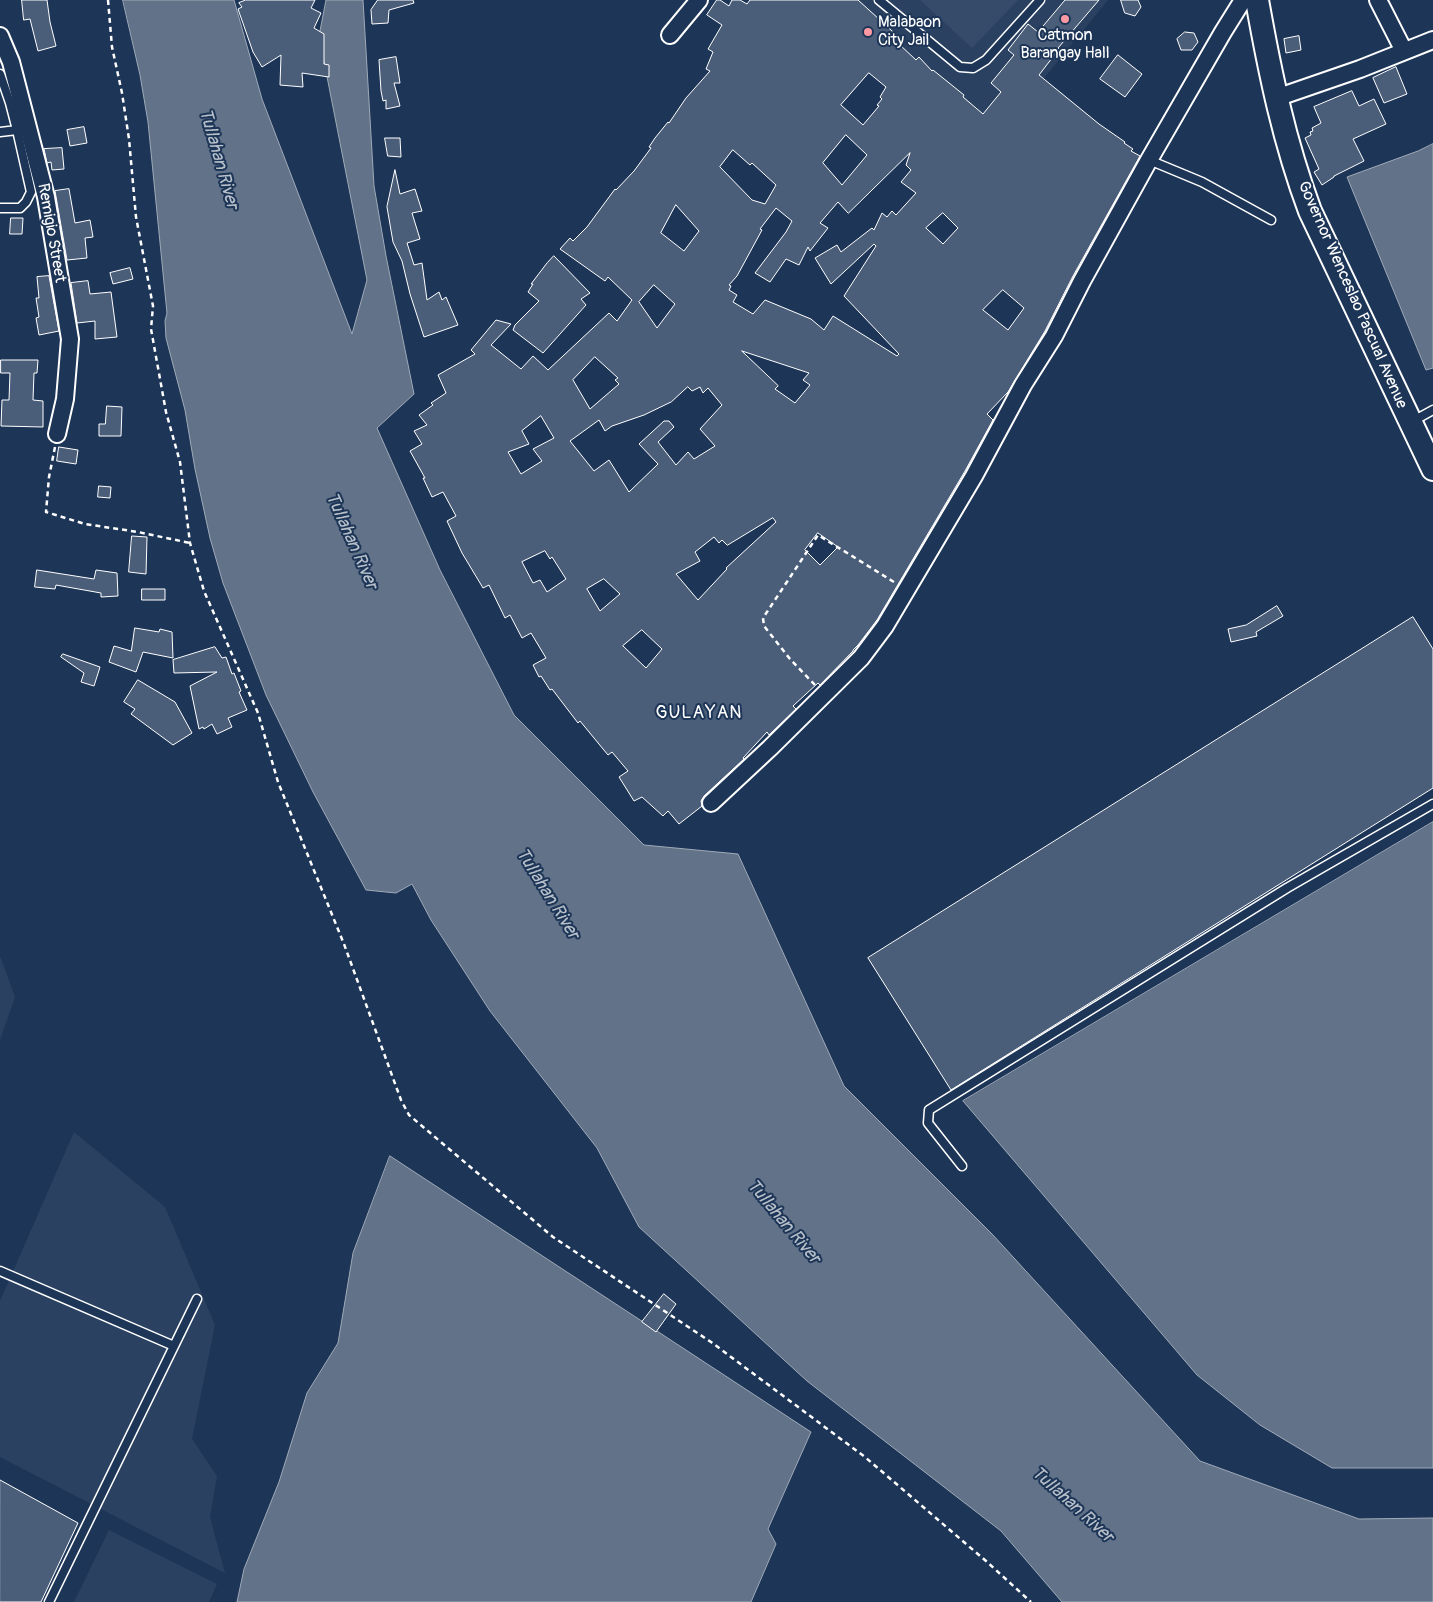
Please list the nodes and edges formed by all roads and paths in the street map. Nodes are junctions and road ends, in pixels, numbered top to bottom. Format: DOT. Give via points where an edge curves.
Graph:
graph roads {
  1 [pos="108,0"];
  2 [pos="699,0"];
  3 [pos="879,0"];
  4 [pos="1040,0"];
  5 [pos="1243,0"];
  6 [pos="1257,0"];
  7 [pos="1378,0"];
  8 [pos="670,35"];
  9 [pos="0,36"];
  10 [pos="1433,40"];
  11 [pos="1404,51"];
  12 [pos="0,74"];
  13 [pos="1276,98"];
  14 [pos="17,130"];
  15 [pos="0,132"];
  16 [pos="1149,160"];
  17 [pos="0,208"];
  18 [pos="1271,220"];
  19 [pos="1433,410"];
  20 [pos="58,434"];
  21 [pos="1418,434"];
  22 [pos="1433,468"];
  23 [pos="190,543"];
  24 [pos="906,590"];
  25 [pos="824,695"];
  26 [pos="711,803"];
  27 [pos="1433,804"];
  28 [pos="962,1166"];
  29 [pos="0,1271"];
  30 [pos="197,1299"];
  31 [pos="174,1346"];
  32 [pos="49,1602"];
  33 [pos="1031,1602"];
  1 -- 23 [label="path" via="136,217 153,306 151,329 166,412 180,462"];
  2 -- 8 [label="street"];
  3 -- 4 [label="lane" via="960,67 973,68 986,60"];
  5 -- 16 [label="street"];
  6 -- 13 [label="main road, Governor Wenceslao Pascual Avenue"];
  7 -- 11 [label="street"];
  9 -- 20 [label="street, Remigio Street" via="46,197 70,339 65,399"];
  10 -- 11 [label="street"];
  11 -- 13 [label="street"];
  12 -- 14 [label="lane"];
  13 -- 21 [label="main road, Governor Wenceslao Pascual Avenue" via="1287,144 1310,211"];
  14 -- 15 [label="lane"];
  14 -- 17 [label="lane" via="31,192 20,208"];
  16 -- 18 [label="lane" via="1202,182"];
  16 -- 24 [label="street" via="1054,336"];
  19 -- 21 [label="lane"];
  20 -- 23 [label="path" via="46,512 85,524"];
  21 -- 22 [label="main road, Governor Wenceslao Pascual Avenue"];
  23 -- 33 [label="path" via="204,591 258,713 278,782 409,1115 553,1237 712,1342 865,1457"];
  24 -- 25 [label="street" via="861,658"];
  24 -- 25 [label="path" via="818,535 763,618 764,626 790,659"];
  25 -- 26 [label="street"];
  27 -- 28 [label="lane" via="1287,888 929,1110 928,1122"];
  29 -- 31 [label="lane"];
  30 -- 31 [label="lane"];
  31 -- 32 [label="lane"];
}
